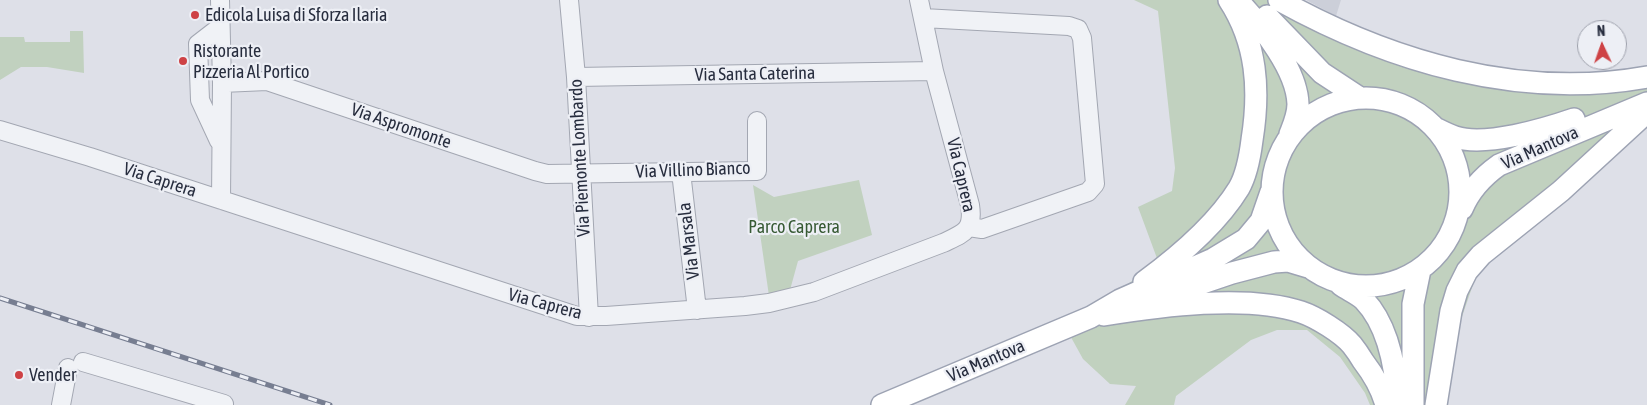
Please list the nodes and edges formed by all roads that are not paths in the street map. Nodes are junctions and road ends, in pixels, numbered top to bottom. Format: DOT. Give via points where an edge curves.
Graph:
graph roads {
  1 [pos="220,0"];
  2 [pos="569,0"];
  3 [pos="919,0"];
  4 [pos="1230,0"];
  5 [pos="1237,0"];
  6 [pos="1253,0"];
  7 [pos="1279,0"];
  8 [pos="923,18"];
  9 [pos="220,27"];
  10 [pos="934,71"];
  11 [pos="576,77"];
  12 [pos="1647,77"];
  13 [pos="222,84"];
  14 [pos="1647,91"];
  15 [pos="1360,98"];
  16 [pos="1647,103"];
  17 [pos="1647,112"];
  18 [pos="757,121"];
  19 [pos="1437,129"];
  20 [pos="0,130"];
  21 [pos="1290,134"];
  22 [pos="220,144"];
  23 [pos="681,172"];
  24 [pos="581,174"];
  25 [pos="1272,190"];
  26 [pos="221,200"];
  27 [pos="1457,221"];
  28 [pos="969,228"];
  29 [pos="1308,267"];
  30 [pos="1420,270"];
  31 [pos="1334,281"];
  32 [pos="696,310"];
  33 [pos="1107,311"];
  34 [pos="589,317"];
  35 [pos="224,404"];
  36 [pos="61,405"];
  37 [pos="882,405"];
  38 [pos="1386,405"];
  39 [pos="1398,405"];
  40 [pos="1413,405"];
  41 [pos="1436,405"];
  1 -- 9 [label="street"];
  2 -- 11 [label="street, Via Piemonte Lombardo"];
  3 -- 8 [label="street, Via Caprera"];
  4 -- 33 [label="main road" via="1245,30 1255,65 1254,126 1240,186 1207,228"];
  5 -- 21 [label="main road" via="1269,37 1289,72 1298,103"];
  6 -- 15 [label="main road" via="1322,73"];
  7 -- 12 [label="main road" via="1333,29 1376,46 1416,60 1486,77 1556,84"];
  8 -- 10 [label="street, Via Caprera"];
  8 -- 28 [label="street" via="1069,26 1078,30 1082,38 1095,184 1088,192 1035,211 982,229"];
  9 -- 13 [label="street"];
  9 -- 22 [label="street" via="198,44 200,100"];
  10 -- 11 [label="street, Via Santa Caterina"];
  10 -- 28 [label="street, Via Caprera" via="970,206 972,218"];
  11 -- 24 [label="street, Via Piemonte Lombardo"];
  13 -- 22 [label="street"];
  13 -- 24 [label="street, Via Aspromonte" via="267,81 535,171"];
  14 -- 19 [label="main road, Via Mantova" via="1545,129 1508,136 1476,140 1456,138"];
  15 -- 19 [label="main road" via="1396,102 1418,113"];
  15 -- 21 [label="main road" via="1322,109"];
  16 -- 27 [label="main road, Via Mantova" via="1499,165 1467,196"];
  17 -- 41 [label="main road" via="1560,191 1481,255 1467,271 1451,311"];
  18 -- 23 [label="street, Via Villino Bianco" via="757,171"];
  19 -- 27 [label="main road" via="1448,145 1461,182"];
  20 -- 26 [label="street, Via Caprera"];
  21 -- 25 [label="main road" via="1277,160"];
  22 -- 26 [label="street"];
  23 -- 24 [label="street, Via Villino Bianco"];
  23 -- 32 [label="street, Via Marsala"];
  24 -- 34 [label="street, Via Piemonte Lombardo"];
  25 -- 29 [label="main road" via="1274,212 1281,233 1292,252"];
  25 -- 33 [label="main road" via="1261,221 1246,239 1213,259"];
  26 -- 34 [label="street, Via Caprera" via="530,302"];
  27 -- 30 [label="main road" via="1442,249"];
  28 -- 32 [label="street, Via Caprera" via="958,236 814,292 769,303"];
  29 -- 31 [label="main road"];
  29 -- 33 [label="main road" via="1288,261 1266,264"];
  30 -- 31 [label="main road" via="1400,281 1378,286"];
  30 -- 40 [label="main road" via="1413,304"];
  31 -- 39 [label="main road" via="1363,299 1382,327 1394,371"];
  32 -- 34 [label="street, Via Caprera"];
  33 -- 37 [label="main road, Via Mantova"];
  33 -- 38 [label="main road" via="1269,304 1303,313 1351,344 1369,368"];
  35 -- 36 [label="street" via="76,365"];
}
